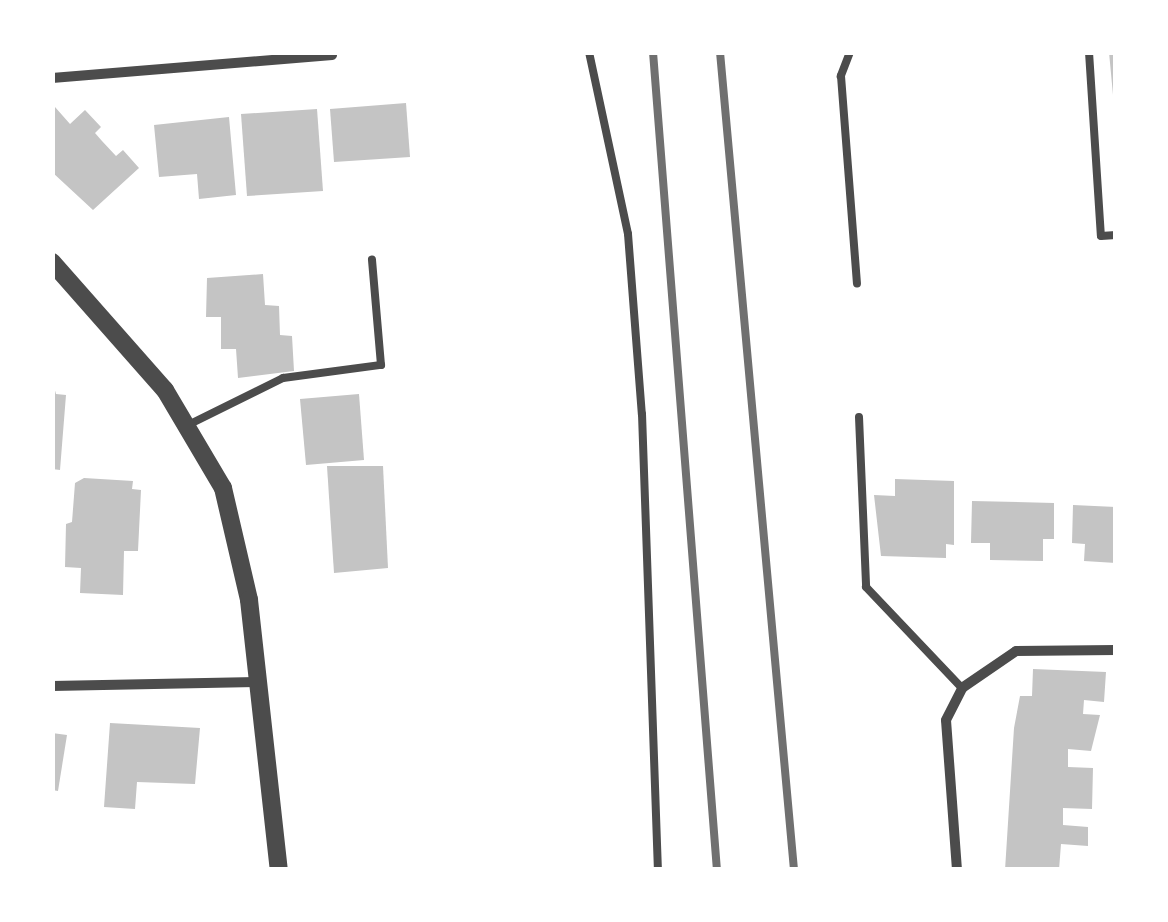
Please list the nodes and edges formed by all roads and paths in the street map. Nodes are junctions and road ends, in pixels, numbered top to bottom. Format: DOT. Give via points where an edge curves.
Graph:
graph roads {
  1 [pos="589,52"];
  2 [pos="850,52"];
  3 [pos="1089,52"];
  4 [pos="332,55"];
  5 [pos="52,78"];
  6 [pos="1116,235"];
  7 [pos="372,260"];
  8 [pos="52,262"];
  9 [pos="857,283"];
  10 [pos="859,417"];
  11 [pos="187,426"];
  12 [pos="1116,650"];
  13 [pos="260,682"];
  14 [pos="52,686"];
  15 [pos="962,688"];
  16 [pos="279,870"];
  17 [pos="658,870"];
  18 [pos="957,870"];
  1 -- 17 [label="lane" via="628,234 642,414"];
  2 -- 9 [label="lane" via="841,76"];
  3 -- 6 [label="lane" via="1101,236"];
  4 -- 5 [label="street"];
  7 -- 11 [label="lane" via="380,365 283,378"];
  8 -- 11 [label="street" via="129,344"];
  10 -- 15 [label="lane" via="866,586"];
  11 -- 13 [label="street" via="223,488 233,520"];
  12 -- 15 [label="street" via="1016,651"];
  13 -- 14 [label="street"];
  13 -- 16 [label="street"];
  15 -- 18 [label="street" via="946,720"];
}
